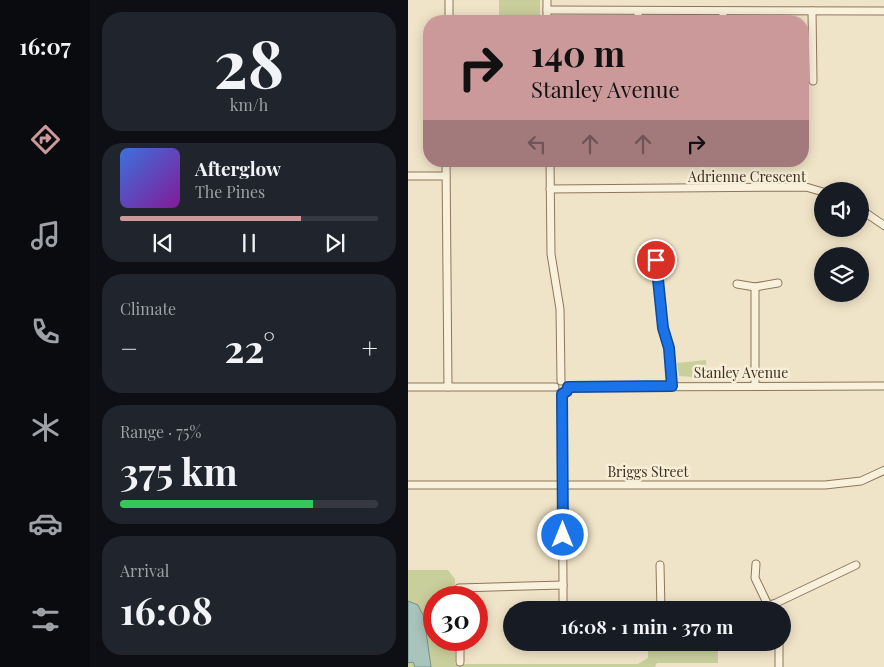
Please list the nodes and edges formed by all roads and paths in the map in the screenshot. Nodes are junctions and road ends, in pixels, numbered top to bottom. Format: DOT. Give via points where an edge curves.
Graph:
graph roads {
  1 [pos="449,0"];
  2 [pos="547,0"];
  3 [pos="547,10"];
  4 [pos="638,11"];
  5 [pos="723,11"];
  6 [pos="812,11"];
  7 [pos="884,11"];
  8 [pos="448,15"];
  9 [pos="547,15"];
  10 [pos="638,15"];
  11 [pos="723,15"];
  12 [pos="813,81"];
  13 [pos="446,167"];
  14 [pos="550,167"];
  15 [pos="408,176"];
  16 [pos="446,176"];
  17 [pos="550,189"];
  18 [pos="814,189"];
  19 [pos="869,215"];
  20 [pos="884,226"];
  21 [pos="647,260"];
  22 [pos="778,283"];
  23 [pos="737,284"];
  24 [pos="755,288"];
  25 [pos="561,381"];
  26 [pos="672,386"];
  27 [pos="755,386"];
  28 [pos="884,386"];
  29 [pos="408,387"];
  30 [pos="448,387"];
  31 [pos="555,387"];
  32 [pos="568,387"];
  33 [pos="562,394"];
  34 [pos="884,470"];
  35 [pos="408,485"];
  36 [pos="564,485"];
  37 [pos="756,564"];
  38 [pos="660,565"];
  39 [pos="856,565"];
  40 [pos="563,585"];
  41 [pos="488,587"];
  42 [pos="563,601"];
  43 [pos="661,601"];
  44 [pos="766,601"];
  45 [pos="787,601"];
  46 [pos="460,651"];
  47 [pos="779,651"];
  48 [pos="460,662"];
  49 [pos="779,667"];
  1 -- 8 [label="street"];
  2 -- 3 [label="street"];
  3 -- 4 [label="street"];
  3 -- 9 [label="street"];
  4 -- 5 [label="street"];
  4 -- 10 [label="street"];
  5 -- 6 [label="street"];
  5 -- 11 [label="street"];
  6 -- 7 [label="street"];
  6 -- 12 [label="street"];
  13 -- 16 [label="street"];
  14 -- 17 [label="street"];
  15 -- 16 [label="street"];
  16 -- 30 [label="street"];
  17 -- 18 [label="street, Adrienne Crescent"];
  17 -- 25 [label="street" via="551,254 560,309"];
  19 -- 20 [label="street"];
  21 -- 26 [label="street" via="659,260 663,328 669,348"];
  22 -- 24 [label="street"];
  23 -- 24 [label="street"];
  24 -- 27 [label="street"];
  25 -- 31 [label="street"];
  25 -- 32 [label="street"];
  26 -- 27 [label="street, Stanley Avenue"];
  26 -- 32 [label="street, Stanley Avenue"];
  27 -- 28 [label="street, Stanley Avenue"];
  29 -- 30 [label="street"];
  30 -- 31 [label="street"];
  31 -- 33 [label="street" via="556,392"];
  32 -- 33 [label="street"];
  33 -- 36 [label="street"];
  34 -- 36 [label="street, Briggs Street" via="861,481 843,484"];
  35 -- 36 [label="street, Briggs Street"];
  36 -- 40 [label="street"];
  37 -- 44 [label="street" via="755,578"];
  38 -- 43 [label="street"];
  39 -- 45 [label="street"];
  40 -- 41 [label="street"];
  40 -- 42 [label="street"];
  46 -- 48 [label="street"];
  47 -- 49 [label="street"];
}
